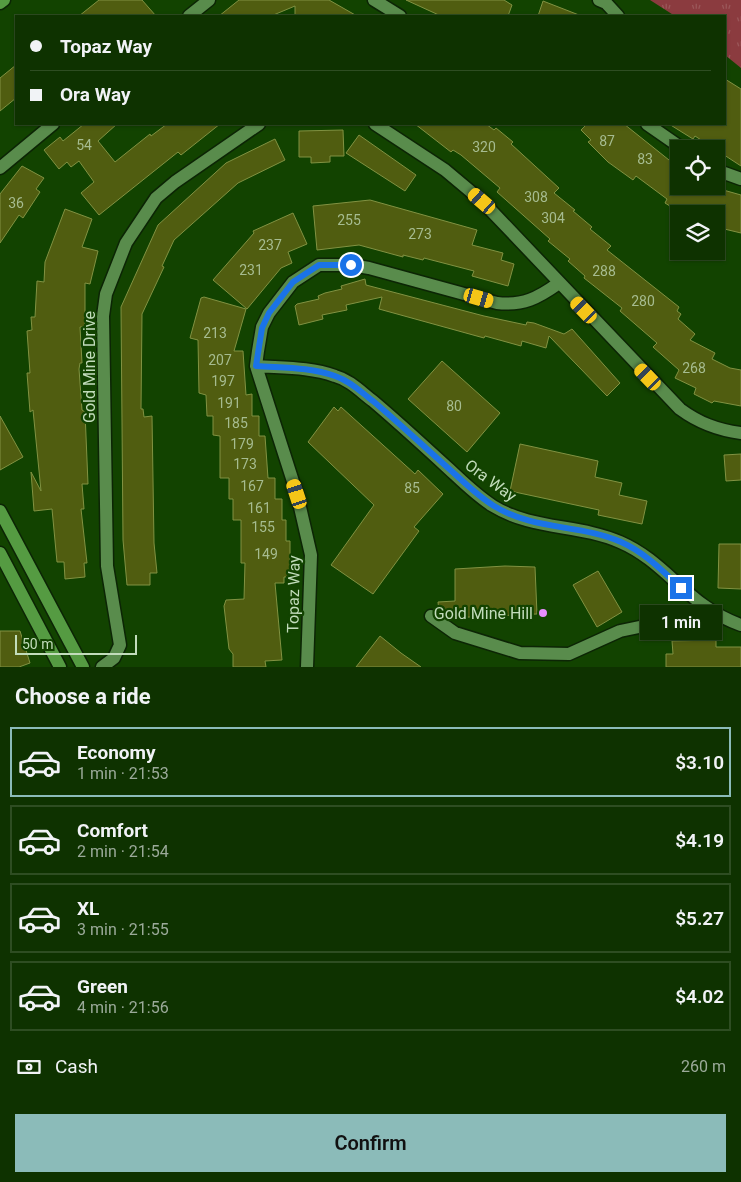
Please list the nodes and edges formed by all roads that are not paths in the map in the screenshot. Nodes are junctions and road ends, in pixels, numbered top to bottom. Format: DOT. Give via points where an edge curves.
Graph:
graph roads {
  1 [pos="4,0"];
  2 [pos="209,0"];
  3 [pos="374,0"];
  4 [pos="599,0"];
  5 [pos="0,3"];
  6 [pos="190,15"];
  7 [pos="398,15"];
  8 [pos="617,15"];
  9 [pos="53,125"];
  10 [pos="258,125"];
  11 [pos="377,125"];
  12 [pos="648,125"];
  13 [pos="670,140"];
  14 [pos="0,168"];
  15 [pos="725,173"];
  16 [pos="741,179"];
  17 [pos="559,283"];
  18 [pos="256,366"];
  19 [pos="741,433"];
  20 [pos="0,511"];
  21 [pos="0,554"];
  22 [pos="431,616"];
  23 [pos="741,625"];
  24 [pos="644,626"];
  25 [pos="60,667"];
  26 [pos="83,667"];
  27 [pos="102,667"];
  28 [pos="307,667"];
  1 -- 5 [label="main road"];
  2 -- 6 [label="street"];
  3 -- 7 [label="street"];
  4 -- 8 [label="street"];
  9 -- 14 [label="street"];
  10 -- 27 [label="street, Gold Mine Drive" via="156,198 126,243 106,294 103,323 107,566 120,645 114,658"];
  11 -- 17 [label="street" via="466,187"];
  12 -- 13 [label="street"];
  15 -- 16 [label="street"];
  17 -- 18 [label="street, Topaz Way" via="539,297 513,305 369,268 319,265 293,282 269,313 262,328"];
  17 -- 19 [label="street" via="680,409 694,420"];
  18 -- 23 [label="street, Ora Way" via="314,370 352,384 493,506 517,518 621,542 656,565 712,613"];
  18 -- 28 [label="street, Topaz Way" via="297,494 311,555"];
  20 -- 26 [label="main road"];
  21 -- 25 [label="main road"];
  22 -- 24 [label="street" via="455,633 520,654 569,654 620,631"];
}
